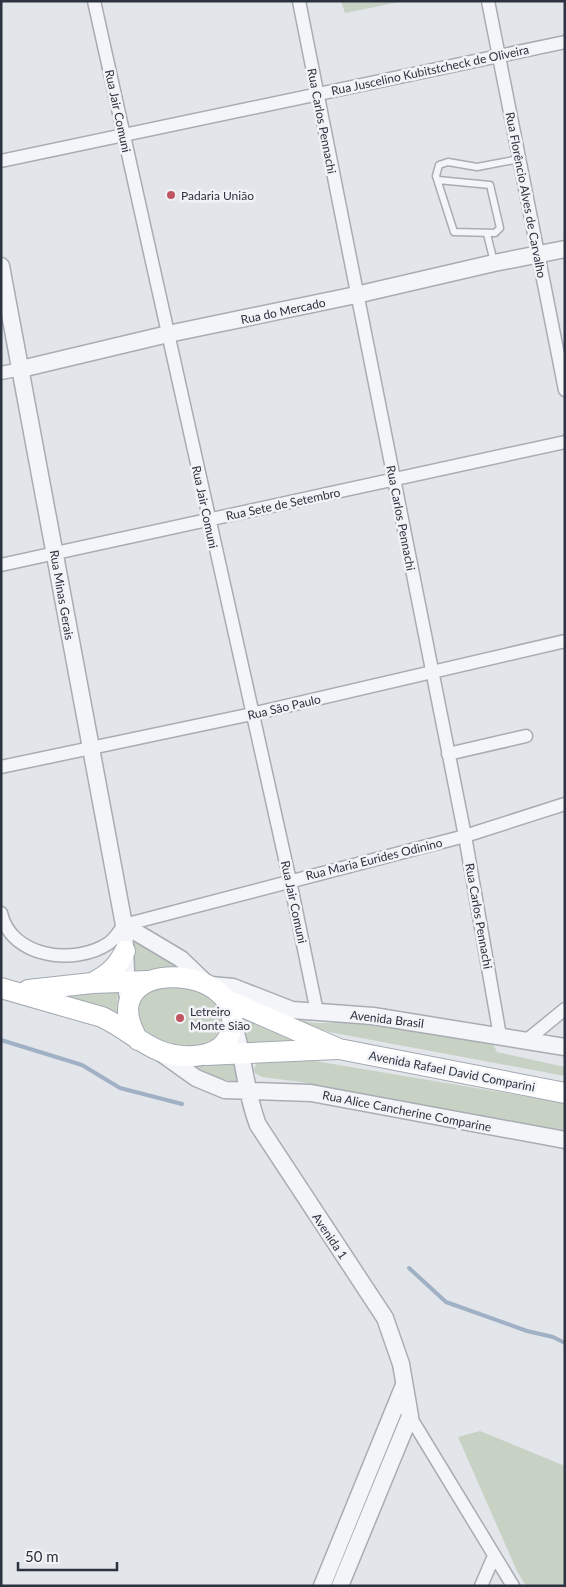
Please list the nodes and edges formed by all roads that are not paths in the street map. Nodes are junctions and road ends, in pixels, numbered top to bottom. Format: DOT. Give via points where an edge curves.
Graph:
graph roads {
  1 [pos="94,1"];
  2 [pos="299,1"];
  3 [pos="488,1"];
  4 [pos="565,42"];
  5 [pos="500,56"];
  6 [pos="317,94"];
  7 [pos="123,135"];
  8 [pos="519,159"];
  9 [pos="1,161"];
  10 [pos="438,180"];
  11 [pos="487,234"];
  12 [pos="565,249"];
  13 [pos="537,256"];
  14 [pos="494,263"];
  15 [pos="1,266"];
  16 [pos="356,296"];
  17 [pos="168,334"];
  18 [pos="21,369"];
  19 [pos="1,373"];
  20 [pos="565,390"];
  21 [pos="565,442"];
  22 [pos="393,480"];
  23 [pos="208,520"];
  24 [pos="55,553"];
  25 [pos="1,564"];
  26 [pos="565,641"];
  27 [pos="431,672"];
  28 [pos="252,714"];
  29 [pos="526,736"];
  30 [pos="90,748"];
  31 [pos="448,754"];
  32 [pos="1,767"];
  33 [pos="565,804"];
  34 [pos="465,836"];
  35 [pos="290,881"];
  36 [pos="2,917"];
  37 [pos="124,925"];
  38 [pos="125,951"];
  39 [pos="126,981"];
  40 [pos="148,981"];
  41 [pos="92,983"];
  42 [pos="208,984"];
  43 [pos="9,990"];
  44 [pos="227,1000"];
  45 [pos="128,1002"];
  46 [pos="565,1009"];
  47 [pos="317,1012"];
  48 [pos="233,1022"];
  49 [pos="500,1036"];
  50 [pos="138,1040"];
  51 [pos="527,1040"];
  52 [pos="565,1047"];
  53 [pos="340,1049"];
  54 [pos="162,1053"];
  55 [pos="242,1054"];
  56 [pos="206,1055"];
  57 [pos="248,1092"];
  58 [pos="565,1092"];
  59 [pos="565,1140"];
  60 [pos="404,1383"];
  61 [pos="400,1400"];
  62 [pos="410,1416"];
  63 [pos="494,1556"];
  64 [pos="322,1586"];
  65 [pos="340,1586"];
  66 [pos="482,1586"];
  67 [pos="513,1586"];
  1 -- 7 [label="street, Rua Jair Comuni"];
  2 -- 6 [label="street, Rua Carlos Pennachi"];
  3 -- 5 [label="street, Rua Florêncio Alves de Carvalho"];
  4 -- 5 [label="street, Rua Juscelino Kubitstcheck de Oliveira"];
  5 -- 6 [label="street, Rua Juscelino Kubitstcheck de Oliveira"];
  5 -- 8 [label="street, Rua Florêncio Alves de Carvalho"];
  6 -- 7 [label="street, Rua Juscelino Kubitstcheck de Oliveira"];
  6 -- 16 [label="street, Rua Carlos Pennachi"];
  7 -- 9 [label="street, Rua Juscelino Kubitstcheck de Oliveira"];
  7 -- 17 [label="street, Rua Jair Comuni"];
  8 -- 10 [label="lane" via="476,168 443,163 436,169"];
  8 -- 13 [label="street, Rua Florêncio Alves de Carvalho"];
  10 -- 11 [label="lane" via="454,232"];
  10 -- 11 [label="lane" via="490,185 500,228 498,232"];
  11 -- 14 [label="lane"];
  12 -- 13 [label="street, Rua do Mercado"];
  13 -- 14 [label="street, Rua do Mercado"];
  13 -- 20 [label="street, Rua Florêncio Alves de Carvalho"];
  14 -- 16 [label="street, Rua do Mercado"];
  15 -- 18 [label="street, Rua Minas Gerais"];
  16 -- 17 [label="street, Rua do Mercado"];
  16 -- 22 [label="street, Rua Carlos Pennachi"];
  17 -- 18 [label="street, Rua do Mercado"];
  17 -- 23 [label="street, Rua Jair Comuni"];
  18 -- 19 [label="street, Rua do Mercado"];
  18 -- 24 [label="street, Rua Minas Gerais"];
  21 -- 22 [label="street, Rua Sete de Setembro"];
  22 -- 23 [label="street, Rua Sete de Setembro"];
  22 -- 27 [label="street, Rua Carlos Pennachi"];
  23 -- 24 [label="street, Rua Sete de Setembro"];
  23 -- 28 [label="street, Rua Jair Comuni"];
  24 -- 25 [label="street, Rua Sete de Setembro"];
  24 -- 30 [label="street, Rua Minas Gerais"];
  26 -- 27 [label="street, Rua São Paulo"];
  27 -- 28 [label="street, Rua São Paulo"];
  27 -- 31 [label="street, Rua Carlos Pennachi"];
  28 -- 30 [label="street, Rua São Paulo"];
  28 -- 35 [label="street, Rua Jair Comuni"];
  29 -- 31 [label="street"];
  30 -- 32 [label="street, Rua São Paulo"];
  30 -- 37 [label="street, Rua Minas Gerais"];
  31 -- 34 [label="street, Rua Carlos Pennachi"];
  33 -- 34 [label="street, Rua Maria Eurides Odinino"];
  34 -- 35 [label="street, Rua Maria Eurides Odinino"];
  34 -- 49 [label="street, Rua Carlos Pennachi"];
  35 -- 37 [label="street, Rua Maria Eurides Odinino"];
  35 -- 47 [label="street, Rua Jair Comuni"];
  36 -- 37 [label="street" via="21,943 35,952 57,955 82,953 105,946"];
  37 -- 38 [label="street, Rua Minas Gerais"];
  37 -- 42 [label="street" via="181,959"];
  38 -- 39 [label="street, Rua Minas Gerais"];
  38 -- 41 [label="main road" via="108,975"];
  39 -- 40 [label="main road, Avenida Rafael David Comparini"];
  39 -- 41 [label="main road, Avenida Rafael David Comparini"];
  39 -- 45 [label="street, Rua Minas Gerais"];
  40 -- 42 [label="main road, Avenida Rafael David Comparini" via="170,978"];
  40 -- 45 [label="main road" via="135,990"];
  41 -- 43 [label="main road, Avenida Rafael David Comparini"];
  42 -- 44 [label="main road, Avenida Rafael David Comparini"];
  42 -- 47 [label="street, Avenida Brasil" via="233,987 292,1010"];
  43 -- 50 [label="main road, Avenida Rafael David Comparini" via="102,1017"];
  44 -- 48 [label="main road"];
  44 -- 53 [label="main road, Avenida Rafael David Comparini"];
  45 -- 50 [label="main road" via="131,1028"];
  46 -- 51 [label="street"];
  47 -- 49 [label="street, Avenida Brasil" via="373,1016"];
  48 -- 55 [label="street, Avenida 1"];
  48 -- 56 [label="main road" via="222,1046"];
  49 -- 51 [label="street, Avenida Brasil"];
  50 -- 54 [label="main road, Avenida Rafael David Comparini"];
  51 -- 52 [label="street, Avenida Brasil"];
  53 -- 55 [label="main road, Avenida Rafael David Comparini"];
  53 -- 58 [label="main road, Avenida Rafael David Comparini"];
  54 -- 56 [label="main road, Avenida Rafael David Comparini"];
  54 -- 57 [label="street, Rua Alice Cancherine Comparine" via="207,1084"];
  55 -- 56 [label="main road, Avenida Rafael David Comparini"];
  55 -- 57 [label="street, Avenida 1"];
  57 -- 59 [label="street, Rua Alice Cancherine Comparine" via="311,1093"];
  57 -- 60 [label="street, Avenida 1" via="264,1137 385,1318 398,1352"];
  60 -- 61 [label="street, Avenida 1"];
  60 -- 62 [label="street, Avenida 1"];
  61 -- 62 [label="street"];
  61 -- 64 [label="street, Avenida 1"];
  62 -- 63 [label="street"];
  62 -- 65 [label="street"];
  63 -- 66 [label="street"];
  63 -- 67 [label="street"];
}
